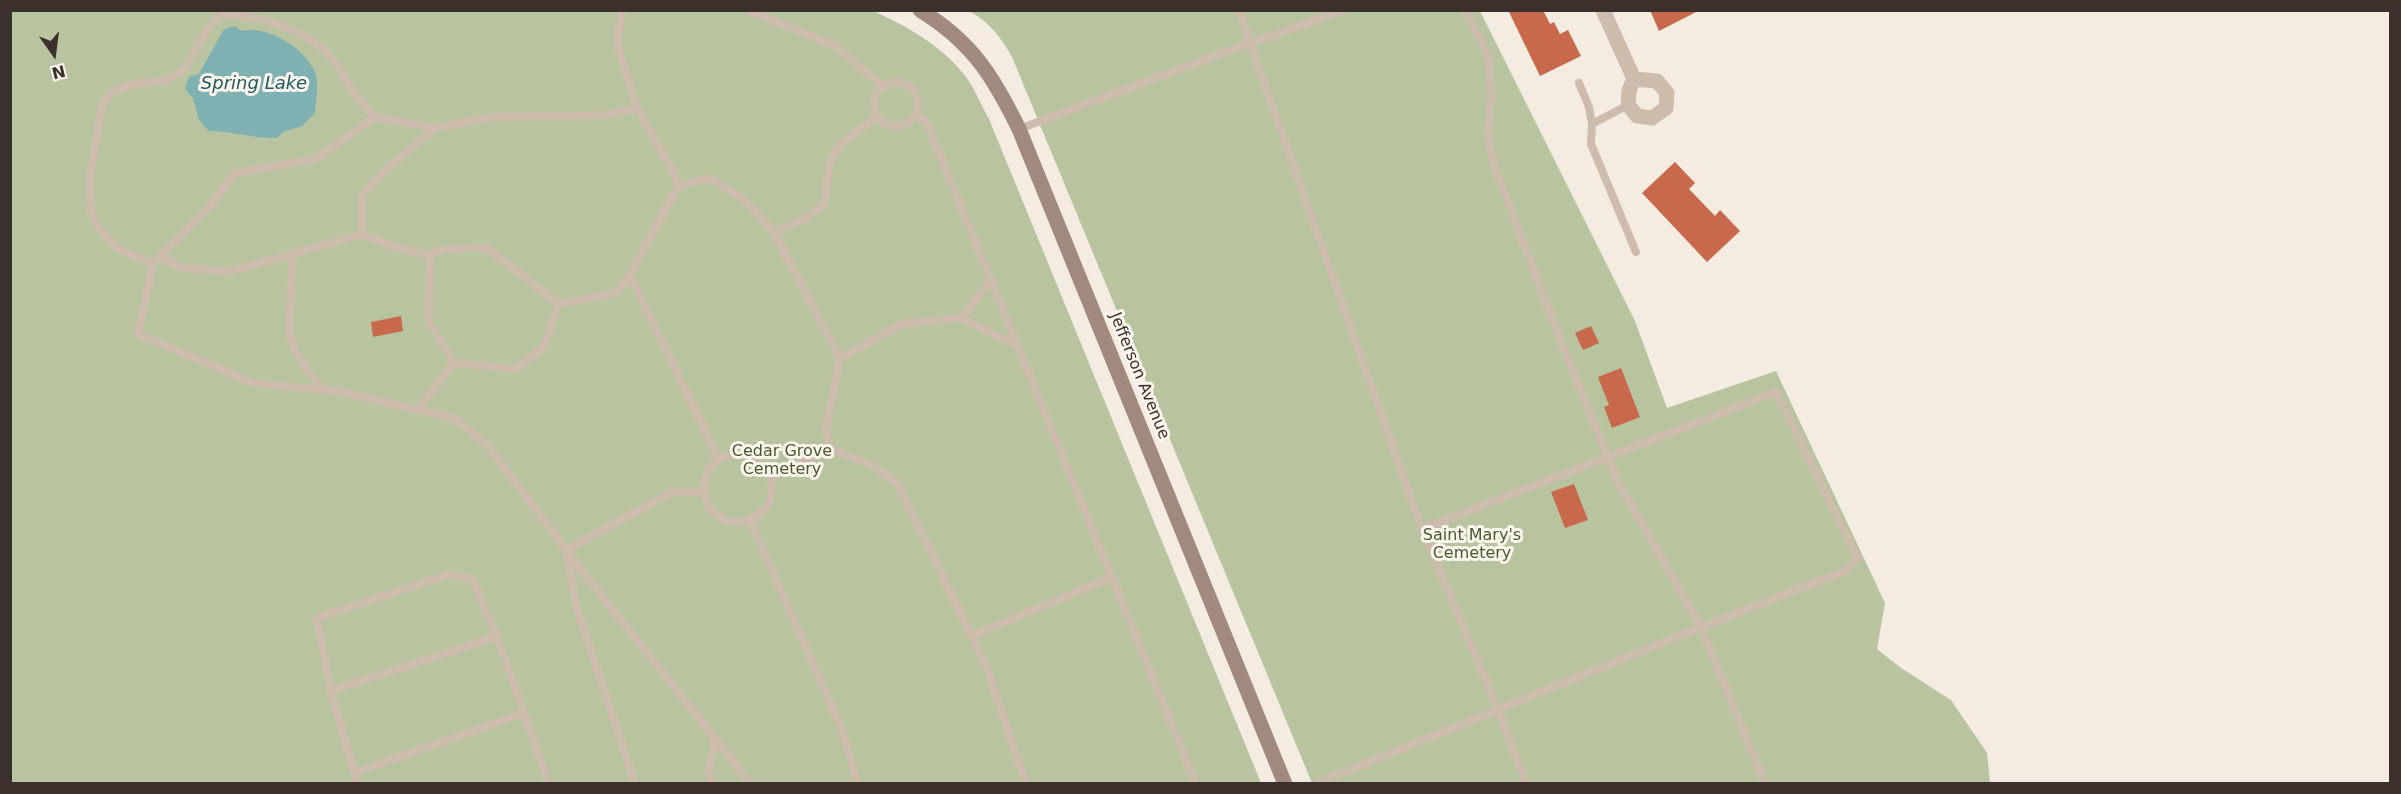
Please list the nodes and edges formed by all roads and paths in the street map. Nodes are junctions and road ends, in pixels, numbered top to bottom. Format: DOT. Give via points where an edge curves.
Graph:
graph roads {
  1 [pos="622,10"];
  2 [pos="747,10"];
  3 [pos="920,10"];
  4 [pos="1239,10"];
  5 [pos="1346,10"];
  6 [pos="1465,10"];
  7 [pos="1603,10"];
  8 [pos="1250,43"];
  9 [pos="1634,79"];
  10 [pos="1579,83"];
  11 [pos="884,87"];
  12 [pos="1628,105"];
  13 [pos="637,108"];
  14 [pos="878,116"];
  15 [pos="915,116"];
  16 [pos="375,117"];
  17 [pos="1592,124"];
  18 [pos="435,129"];
  19 [pos="1019,129"];
  20 [pos="678,186"];
  21 [pos="774,233"];
  22 [pos="362,234"];
  23 [pos="1636,252"];
  24 [pos="293,253"];
  25 [pos="430,255"];
  26 [pos="161,256"];
  27 [pos="153,264"];
  28 [pos="630,275"];
  29 [pos="991,280"];
  30 [pos="559,304"];
  31 [pos="961,318"];
  32 [pos="1017,345"];
  33 [pos="840,358"];
  34 [pos="454,363"];
  35 [pos="321,389"];
  36 [pos="417,410"];
  37 [pos="828,448"];
  38 [pos="1607,457"];
  39 [pos="719,460"];
  40 [pos="771,479"];
  41 [pos="704,492"];
  42 [pos="750,520"];
  43 [pos="1422,529"];
  44 [pos="566,550"];
  45 [pos="1112,577"];
  46 [pos="1701,627"];
  47 [pos="972,636"];
  48 [pos="496,637"];
  49 [pos="331,691"];
  50 [pos="1498,709"];
  51 [pos="524,713"];
  52 [pos="715,739"];
  53 [pos="356,772"];
  54 [pos="358,783"];
  55 [pos="549,783"];
  56 [pos="635,783"];
  57 [pos="712,783"];
  58 [pos="751,783"];
  59 [pos="854,783"];
  60 [pos="1026,783"];
  61 [pos="1196,783"];
  62 [pos="1285,783"];
  63 [pos="1315,783"];
  64 [pos="1526,783"];
  65 [pos="1765,783"];
  1 -- 13 [label="lane" via="617,43"];
  2 -- 11 [label="lane" via="835,46"];
  3 -- 19 [label="main road, Jefferson Avenue" via="971,49 998,87"];
  4 -- 8 [label="lane"];
  5 -- 8 [label="lane"];
  6 -- 38 [label="lane" via="1488,55 1488,138 1494,165"];
  7 -- 9 [label="street"];
  8 -- 19 [label="lane"];
  8 -- 43 [label="lane"];
  9 -- 12 [label="street"];
  9 -- 12 [label="street" via="1657,81 1667,93 1666,108 1652,118 1637,116"];
  10 -- 17 [label="lane" via="1590,107"];
  11 -- 14 [label="lane" via="875,102"];
  11 -- 15 [label="lane" via="900,83 912,90 918,102"];
  12 -- 17 [label="lane"];
  13 -- 18 [label="lane" via="606,115 494,117"];
  13 -- 20 [label="lane"];
  14 -- 15 [label="lane" via="897,126"];
  14 -- 21 [label="lane" via="842,143 830,160 824,204 808,217"];
  15 -- 29 [label="lane" via="926,121"];
  16 -- 18 [label="lane"];
  16 -- 26 [label="lane" via="315,159 235,173 210,206"];
  16 -- 27 [label="lane" via="317,44 271,23 223,14 210,25 184,70 168,80 128,85 111,93 102,105 89,184 92,211 98,228 117,248"];
  17 -- 23 [label="lane" via="1591,144"];
  18 -- 22 [label="lane" via="380,175 362,196"];
  19 -- 62 [label="main road, Jefferson Avenue"];
  20 -- 21 [label="lane" via="710,178 747,201"];
  20 -- 28 [label="lane"];
  21 -- 33 [label="lane"];
  22 -- 24 [label="lane"];
  22 -- 25 [label="lane" via="394,248"];
  24 -- 26 [label="lane" via="228,272 179,267"];
  24 -- 35 [label="lane" via="289,331 296,353"];
  25 -- 30 [label="lane" via="443,249 488,248"];
  25 -- 34 [label="lane" via="429,322"];
  26 -- 27 [label="lane"];
  27 -- 35 [label="lane" via="138,334 253,383"];
  28 -- 30 [label="lane" via="616,293"];
  28 -- 39 [label="lane"];
  29 -- 31 [label="lane"];
  29 -- 32 [label="lane"];
  30 -- 34 [label="lane" via="543,348 515,369"];
  31 -- 32 [label="lane"];
  31 -- 33 [label="lane" via="902,324"];
  32 -- 45 [label="lane"];
  33 -- 37 [label="lane" via="827,424"];
  34 -- 36 [label="lane"];
  35 -- 36 [label="lane"];
  36 -- 44 [label="lane" via="454,418 488,446"];
  37 -- 40 [label="lane"];
  37 -- 47 [label="lane" via="873,466 898,484"];
  38 -- 43 [label="lane"];
  38 -- 46 [label="lane"];
  38 -- 46 [label="lane" via="1776,392 1858,559 1843,572"];
  39 -- 40 [label="lane" via="748,455 759,460"];
  39 -- 41 [label="lane" via="709,470"];
  40 -- 42 [label="lane" via="770,501 764,511"];
  41 -- 42 [label="lane" via="707,502 722,519"];
  41 -- 44 [label="lane" via="672,492"];
  42 -- 59 [label="lane" via="842,730 856,778"];
  43 -- 50 [label="lane"];
  44 -- 52 [label="lane"];
  44 -- 56 [label="lane" via="578,609"];
  45 -- 47 [label="lane"];
  45 -- 61 [label="lane"];
  46 -- 50 [label="lane"];
  46 -- 65 [label="lane"];
  47 -- 60 [label="lane" via="988,670"];
  48 -- 49 [label="lane"];
  48 -- 49 [label="lane" via="472,578 447,575 317,618"];
  48 -- 51 [label="lane"];
  49 -- 53 [label="lane"];
  50 -- 63 [label="lane"];
  50 -- 64 [label="lane"];
  51 -- 53 [label="lane"];
  51 -- 55 [label="lane"];
  52 -- 57 [label="lane" via="709,772"];
  52 -- 58 [label="lane"];
  53 -- 54 [label="lane"];
}
